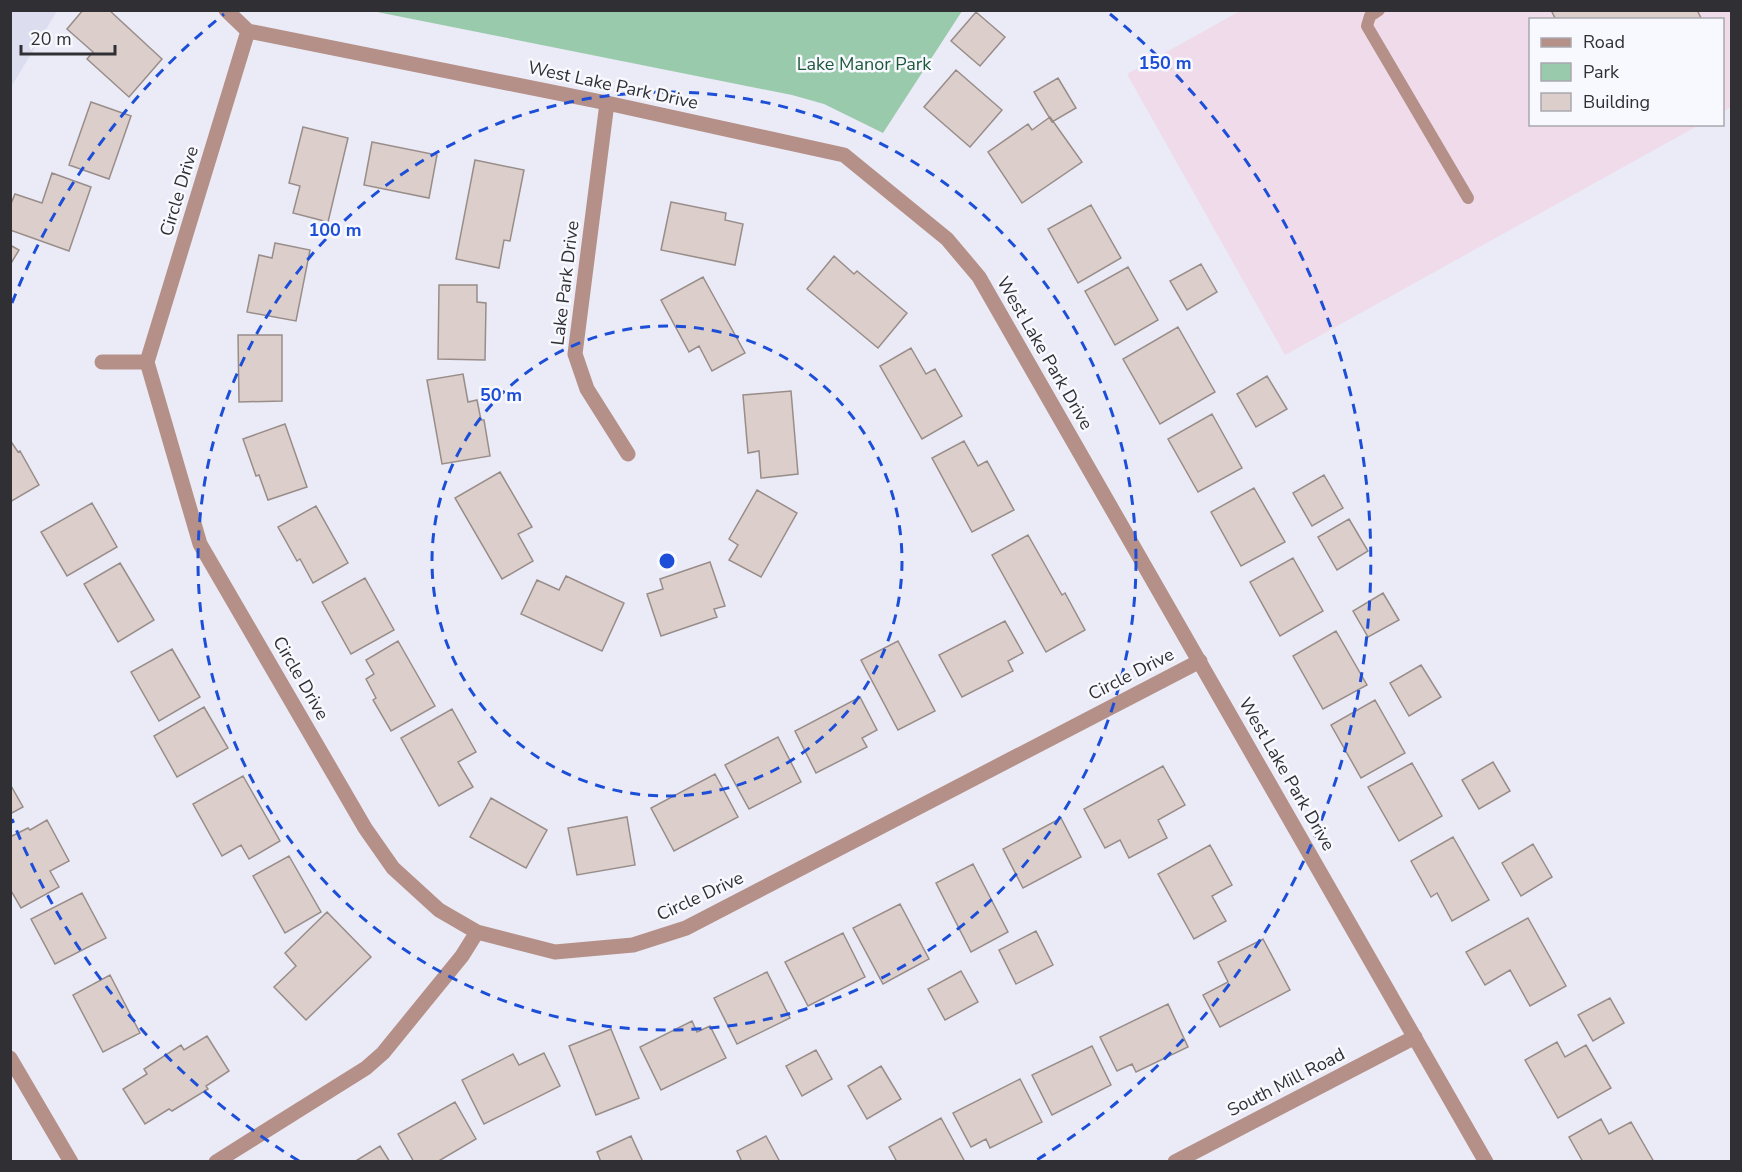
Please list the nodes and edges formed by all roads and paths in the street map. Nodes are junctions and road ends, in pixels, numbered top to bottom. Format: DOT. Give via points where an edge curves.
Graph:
graph roads {
  1 [pos="226,10"];
  2 [pos="1379,10"];
  3 [pos="248,32"];
  4 [pos="607,103"];
  5 [pos="1468,198"];
  6 [pos="102,362"];
  7 [pos="147,362"];
  8 [pos="628,454"];
  9 [pos="1200,660"];
  10 [pos="477,932"];
  11 [pos="1415,1037"];
  12 [pos="10,1058"];
  13 [pos="71,1161"];
  14 [pos="216,1161"];
  15 [pos="1175,1161"];
  16 [pos="1486,1161"];
  1 -- 3 [label="street"];
  2 -- 5 [label="lane" via="1370,16 1368,26"];
  3 -- 4 [label="street, West Lake Park Drive"];
  3 -- 7 [label="street, Circle Drive"];
  4 -- 8 [label="street, Lake Park Drive" via="575,354 587,389"];
  4 -- 9 [label="street, West Lake Park Drive" via="844,154 947,240 979,277"];
  6 -- 7 [label="street"];
  7 -- 10 [label="street, Circle Drive" via="206,554 365,828 393,868 439,910"];
  9 -- 10 [label="street, Circle Drive" via="686,928 633,945 555,952"];
  9 -- 11 [label="street, West Lake Park Drive"];
  10 -- 14 [label="street" via="383,1053 366,1068"];
  11 -- 15 [label="street, South Mill Road"];
  11 -- 16 [label="street, West Lake Park Drive"];
  12 -- 13 [label="street"];
}
